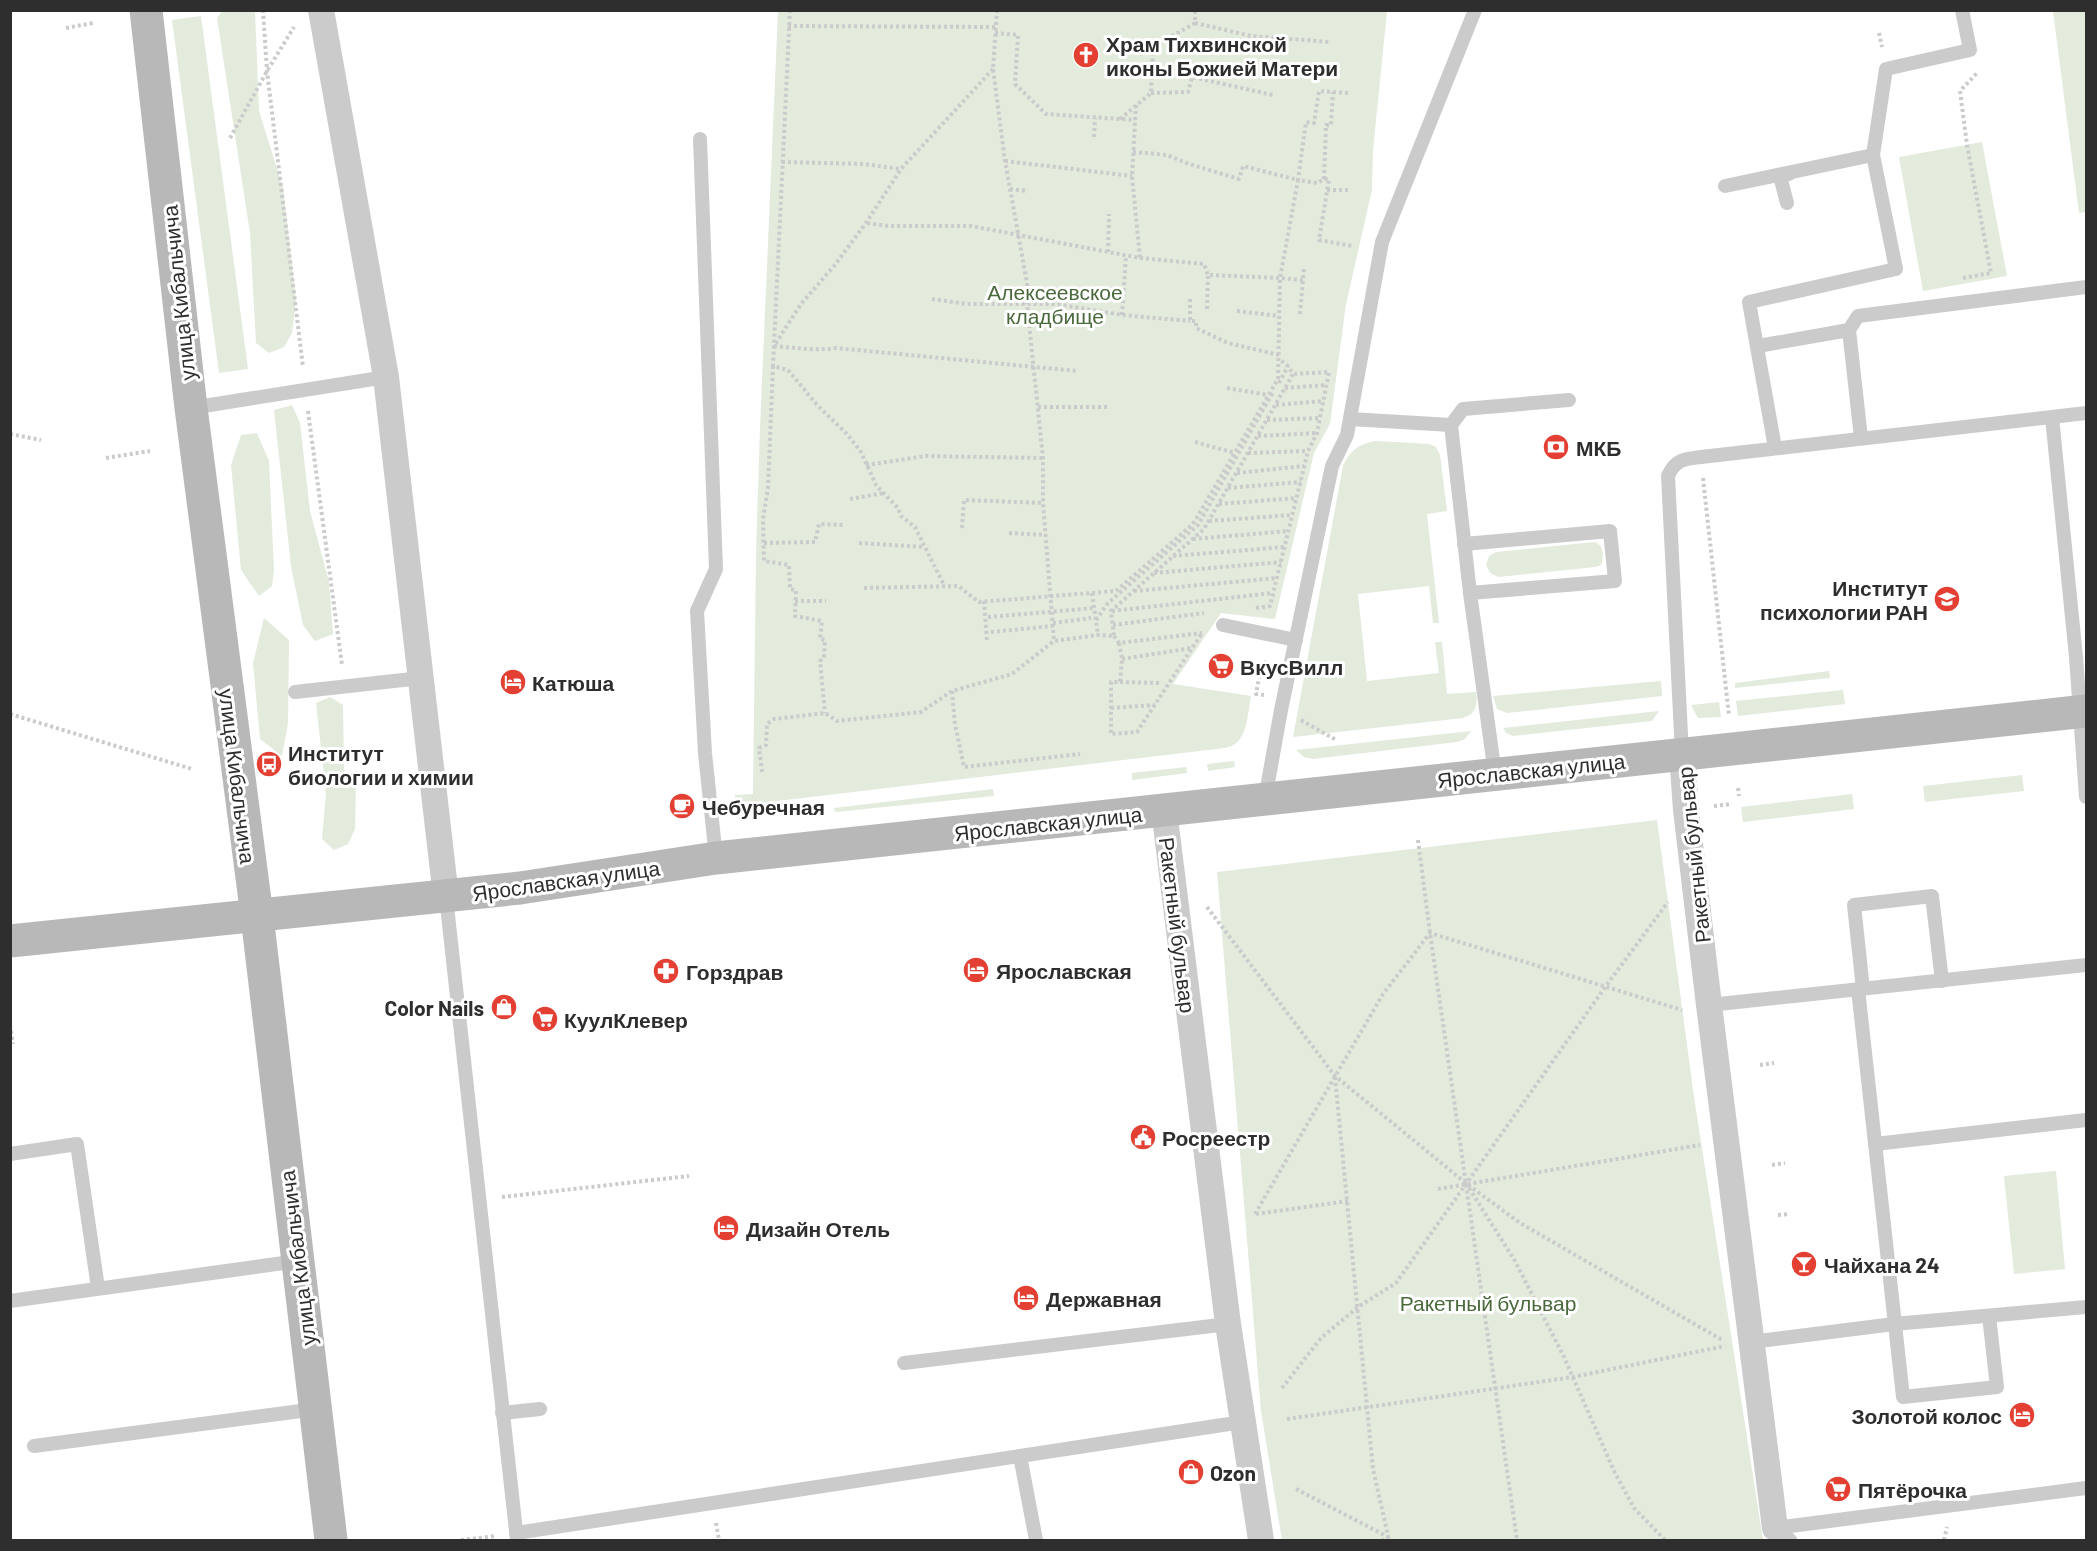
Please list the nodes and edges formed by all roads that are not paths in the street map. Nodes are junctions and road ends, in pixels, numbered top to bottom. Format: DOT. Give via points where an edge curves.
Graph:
graph roads {
  1 [pos="146,10"];
  2 [pos="1475,10"];
  3 [pos="1962,10"];
  4 [pos="309,16"];
  5 [pos="700,139"];
  6 [pos="1873,155"];
  7 [pos="1725,186"];
  8 [pos="1787,202"];
  9 [pos="2086,287"];
  10 [pos="1849,330"];
  11 [pos="1758,346"];
  12 [pos="386,377"];
  13 [pos="1569,400"];
  14 [pos="191,408"];
  15 [pos="2086,413"];
  16 [pos="2052,417"];
  17 [pos="1350,419"];
  18 [pos="1451,425"];
  19 [pos="1861,438"];
  20 [pos="1775,448"];
  21 [pos="1464,544"];
  22 [pos="1470,593"];
  23 [pos="1223,625"];
  24 [pos="1296,640"];
  25 [pos="421,678"];
  26 [pos="295,692"];
  27 [pos="2083,711"];
  28 [pos="1682,754"];
  29 [pos="1495,774"];
  30 [pos="2086,797"];
  31 [pos="1265,799"];
  32 [pos="1164,810"];
  33 [pos="716,858"];
  34 [pos="446,897"];
  35 [pos="257,916"];
  36 [pos="10,941"];
  37 [pos="2086,965"];
  38 [pos="1941,981"];
  39 [pos="1861,989"];
  40 [pos="1699,1009"];
  41 [pos="2086,1120"];
  42 [pos="1875,1144"];
  43 [pos="10,1154"];
  44 [pos="298,1261"];
  45 [pos="98,1288"];
  46 [pos="10,1301"];
  47 [pos="2086,1307"];
  48 [pos="1989,1316"];
  49 [pos="1228,1324"];
  50 [pos="1894,1324"];
  51 [pos="1751,1342"];
  52 [pos="904,1363"];
  53 [pos="316,1409"];
  54 [pos="540,1409"];
  55 [pos="502,1413"];
  56 [pos="1242,1422"];
  57 [pos="34,1446"];
  58 [pos="1020,1456"];
  59 [pos="2086,1488"];
  60 [pos="1782,1534"];
  61 [pos="516,1537"];
  62 [pos="331,1540"];
  63 [pos="1036,1540"];
  64 [pos="1261,1540"];
  1 -- 14 [label="street, улица Кибальчича"];
  2 -- 17 [label="lane" via="1382,242"];
  3 -- 6 [label="lane" via="1970,50 1886,69"];
  4 -- 12 [label="street"];
  5 -- 33 [label="lane" via="716,569 697,611"];
  6 -- 7 [label="lane"];
  6 -- 8 [label="lane" via="1780,176"];
  6 -- 11 [label="lane" via="1896,269 1749,302"];
  9 -- 10 [label="lane" via="1858,316"];
  10 -- 11 [label="lane"];
  10 -- 19 [label="lane"];
  11 -- 20 [label="lane"];
  12 -- 14 [label="lane"];
  12 -- 25 [label="street"];
  13 -- 18 [label="lane" via="1463,409"];
  14 -- 35 [label="street, улица Кибальчича"];
  15 -- 16 [label="lane"];
  16 -- 19 [label="lane"];
  16 -- 27 [label="lane"];
  17 -- 18 [label="lane"];
  17 -- 24 [label="lane" via="1332,466"];
  18 -- 21 [label="lane"];
  19 -- 20 [label="lane"];
  20 -- 28 [label="lane" via="1682,460 1671,467 1668,476"];
  21 -- 22 [label="lane"];
  21 -- 22 [label="lane" via="1610,531 1615,581"];
  22 -- 29 [label="lane"];
  23 -- 24 [label="lane"];
  24 -- 31 [label="lane"];
  25 -- 26 [label="lane"];
  25 -- 34 [label="street"];
  27 -- 28 [label="street, Ярославская улица"];
  27 -- 30 [label="lane"];
  28 -- 29 [label="street, Ярославская улица"];
  28 -- 40 [label="street, Ракетный бульвар"];
  29 -- 31 [label="street, Ярославская улица"];
  31 -- 32 [label="street, Ярославская улица"];
  32 -- 33 [label="street, Ярославская улица"];
  32 -- 49 [label="street, Ракетный бульвар"];
  33 -- 34 [label="street, Ярославская улица"];
  34 -- 35 [label="street, Ярославская улица"];
  34 -- 55 [label="lane"];
  35 -- 36 [label="street, Ярославская улица"];
  35 -- 44 [label="street, улица Кибальчича"];
  37 -- 38 [label="lane"];
  38 -- 39 [label="lane"];
  38 -- 39 [label="lane" via="1932,896 1854,905"];
  39 -- 40 [label="lane"];
  39 -- 42 [label="lane"];
  40 -- 51 [label="street, Ракетный бульвар"];
  41 -- 42 [label="lane"];
  42 -- 50 [label="lane"];
  43 -- 45 [label="lane" via="77,1144"];
  44 -- 45 [label="lane"];
  44 -- 53 [label="street, улица Кибальчича"];
  45 -- 46 [label="lane"];
  47 -- 48 [label="lane"];
  48 -- 50 [label="lane"];
  48 -- 50 [label="lane" via="1997,1387 1902,1397"];
  49 -- 52 [label="lane"];
  49 -- 56 [label="street, Ракетный бульвар"];
  50 -- 51 [label="lane"];
  51 -- 60 [label="street, Ракетный бульвар"];
  53 -- 57 [label="lane"];
  53 -- 62 [label="street, улица Кибальчича"];
  54 -- 55 [label="lane"];
  55 -- 61 [label="lane"];
  56 -- 58 [label="lane"];
  56 -- 64 [label="street, Ракетный бульвар"];
  58 -- 61 [label="lane"];
  58 -- 63 [label="lane"];
  59 -- 60 [label="lane"];
}
